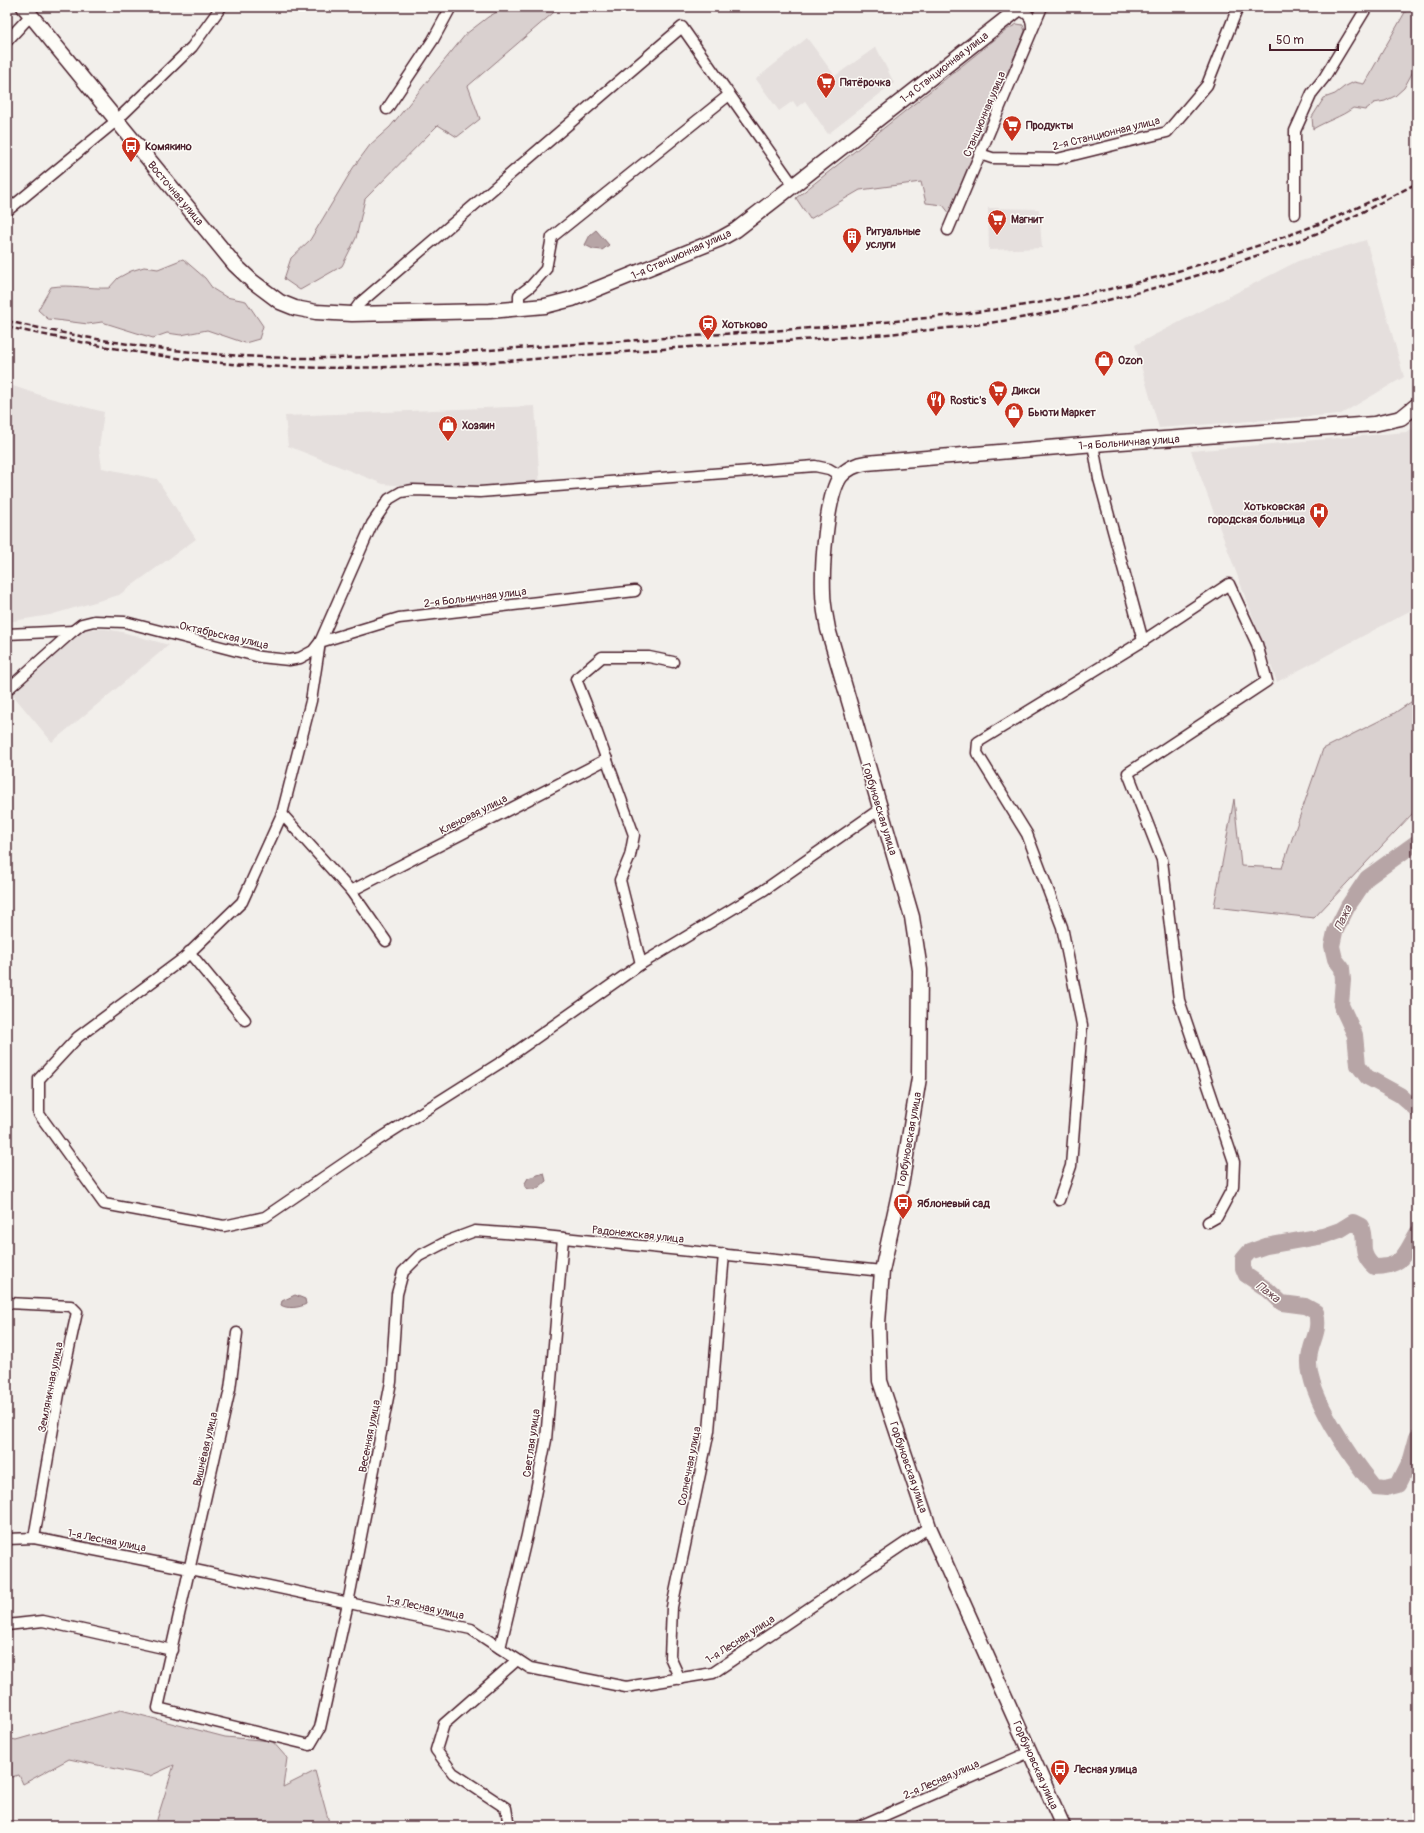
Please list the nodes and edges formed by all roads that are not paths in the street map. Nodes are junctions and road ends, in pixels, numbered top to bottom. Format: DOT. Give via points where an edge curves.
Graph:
graph roads {
  1 [pos="221,7"];
  2 [pos="451,7"];
  3 [pos="1042,7"];
  4 [pos="1238,7"];
  5 [pos="1367,7"];
  6 [pos="1019,8"];
  7 [pos="28,11"];
  8 [pos="1032,30"];
  9 [pos="7,41"];
  10 [pos="729,95"];
  11 [pos="387,109"];
  12 [pos="116,121"];
  13 [pos="980,154"];
  14 [pos="793,186"];
  15 [pos="7,211"];
  16 [pos="1296,214"];
  17 [pos="948,230"];
  18 [pos="295,308"];
  19 [pos="519,309"];
  20 [pos="352,314"];
  21 [pos="1417,406"];
  22 [pos="1093,444"];
  23 [pos="840,476"];
  24 [pos="635,591"];
  25 [pos="73,632"];
  26 [pos="7,634"];
  27 [pos="1143,641"];
  28 [pos="320,642"];
  29 [pos="673,662"];
  30 [pos="7,690"];
  31 [pos="606,759"];
  32 [pos="880,809"];
  33 [pos="282,814"];
  34 [pos="351,891"];
  35 [pos="386,941"];
  36 [pos="189,952"];
  37 [pos="641,964"];
  38 [pos="245,1020"];
  39 [pos="1059,1200"];
  40 [pos="1208,1222"];
  41 [pos="563,1238"];
  42 [pos="724,1254"];
  43 [pos="882,1271"];
  44 [pos="404,1272"];
  45 [pos="7,1302"];
  46 [pos="237,1333"];
  47 [pos="929,1527"];
  48 [pos="34,1538"];
  49 [pos="7,1539"];
  50 [pos="190,1569"];
  51 [pos="348,1603"];
  52 [pos="7,1625"];
  53 [pos="500,1648"];
  54 [pos="172,1650"];
  55 [pos="517,1660"];
  56 [pos="680,1678"];
  57 [pos="1030,1752"];
  58 [pos="509,1826"];
  59 [pos="860,1826"];
  60 [pos="1063,1826"];
  1 -- 12 [label="street" via="192,47"];
  2 -- 11 [label="street" via="433,40"];
  3 -- 8 [label="street, Станционная улица"];
  4 -- 13 [label="street, 2-я Станционная улица" via="1207,85 1167,132 1057,160 992,158"];
  5 -- 16 [label="street" via="1324,78 1312,93 1295,132"];
  6 -- 8 [label="street" via="1032,20"];
  6 -- 14 [label="main road, 1-я Станционная улица"];
  7 -- 9 [label="street"];
  7 -- 12 [label="main road, Восточная улица"];
  8 -- 13 [label="street, Станционная улица"];
  10 -- 14 [label="street"];
  10 -- 19 [label="street" via="552,238 546,269 519,295"];
  10 -- 20 [label="street" via="682,26 360,303"];
  12 -- 15 [label="street"];
  12 -- 18 [label="main road, Восточная улица" via="235,265 266,293"];
  13 -- 17 [label="street, Станционная улица"];
  14 -- 19 [label="main road, 1-я Станционная улица" via="736,230 720,239 572,299"];
  18 -- 20 [label="main road, 1-я Станционная улица"];
  19 -- 20 [label="main road, 1-я Станционная улица"];
  21 -- 22 [label="main road, 1-я Больничная улица" via="1401,418 1374,424"];
  22 -- 23 [label="main road, 1-я Больничная улица" via="866,463 853,467"];
  22 -- 27 [label="street" via="1099,478"];
  23 -- 28 [label="street, Октябрьская улица" via="829,469 815,466 480,492 402,492 389,499 368,532"];
  23 -- 32 [label="main road, Горбуновская улица" via="827,532 823,575 824,608 832,647"];
  24 -- 28 [label="street, 2-я Больничная улица" via="399,618"];
  25 -- 26 [label="street"];
  25 -- 28 [label="street, Октябрьская улица" via="82,624 94,621 125,622 260,657 284,659 300,658"];
  25 -- 30 [label="street, Октябрьская улица"];
  27 -- 39 [label="street" via="978,742 977,753 1027,834 1062,926 1082,1025 1071,1166"];
  27 -- 40 [label="street" via="1229,584 1257,644 1267,681 1128,773 1162,860 1179,1000 1234,1162 1233,1187 1217,1217"];
  28 -- 33 [label="street" via="311,702"];
  29 -- 31 [label="street" via="649,657 602,657 576,679"];
  31 -- 34 [label="street, Кленовая улица"];
  31 -- 37 [label="street" via="634,836 630,856 620,880"];
  32 -- 37 [label="street" via="764,890"];
  32 -- 43 [label="main road, Горбуновская улица" via="912,917 920,970 919,1078 902,1180"];
  33 -- 34 [label="street"];
  33 -- 36 [label="street" via="242,902"];
  34 -- 35 [label="street"];
  36 -- 37 [label="street" via="68,1047 39,1079 39,1114 104,1204 224,1226 265,1217 378,1140 503,1061"];
  36 -- 38 [label="street"];
  41 -- 42 [label="street, Радонежская улица"];
  41 -- 44 [label="street, Радонежская улица" via="475,1230 419,1256"];
  41 -- 53 [label="street, Светлая улица" via="546,1440"];
  42 -- 43 [label="street, Радонежская улица"];
  42 -- 56 [label="street, Солнечная улица" via="709,1432 672,1607 670,1657"];
  43 -- 47 [label="main road, Горбуновская улица" via="878,1323 880,1381"];
  44 -- 51 [label="street, Весенняя улица" via="397,1294 391,1382"];
  45 -- 48 [label="street, Земляничная улица" via="71,1306 77,1312"];
  46 -- 50 [label="street, Вишнёвая улица" via="230,1389"];
  47 -- 56 [label="street, 1-я Лесная улица" via="713,1673"];
  47 -- 57 [label="main road, Горбуновская улица"];
  48 -- 49 [label="street, 1-я Лесная улица"];
  48 -- 50 [label="street, 1-я Лесная улица"];
  50 -- 51 [label="street, 1-я Лесная улица"];
  50 -- 54 [label="street, Вишнёвая улица"];
  51 -- 53 [label="street, 1-я Лесная улица" via="471,1629"];
  51 -- 54 [label="street, Весенняя улица" via="320,1728 310,1745 158,1708"];
  52 -- 54 [label="street" via="44,1621"];
  53 -- 55 [label="street, 1-я Лесная улица"];
  55 -- 56 [label="street, 1-я Лесная улица" via="530,1668 626,1687"];
  55 -- 58 [label="street" via="444,1724 436,1750 453,1773 506,1808"];
  57 -- 59 [label="street, 2-я Лесная улица"];
  57 -- 60 [label="main road, Горбуновская улица"];
}
